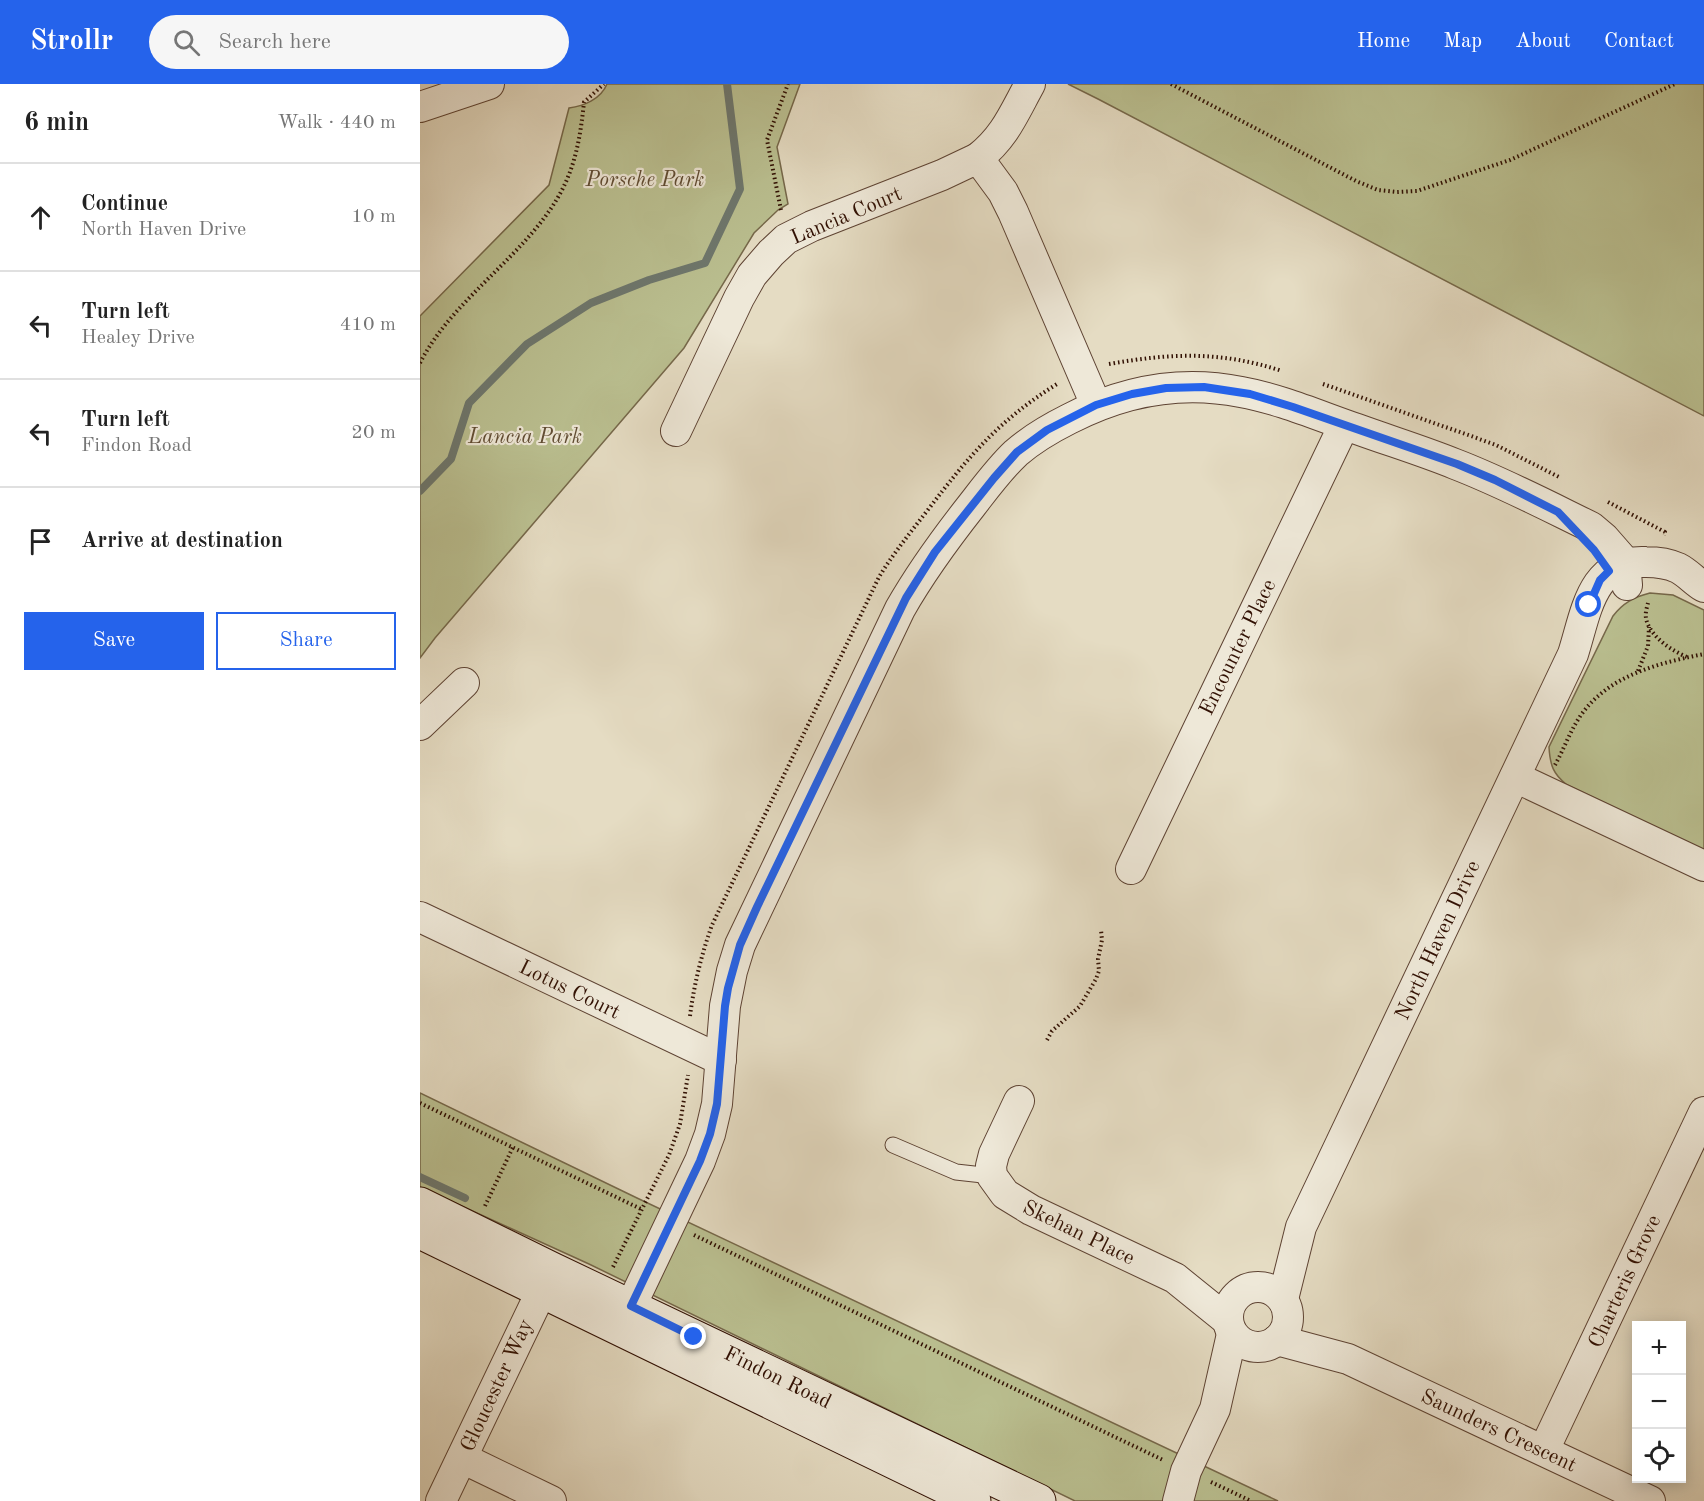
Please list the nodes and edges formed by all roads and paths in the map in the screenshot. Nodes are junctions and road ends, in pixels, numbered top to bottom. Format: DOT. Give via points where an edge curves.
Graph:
graph roads {
  1 [pos="489,84"];
  2 [pos="604,84"];
  3 [pos="788,84"];
  4 [pos="1030,84"];
  5 [pos="1171,84"];
  6 [pos="1675,84"];
  7 [pos="420,107"];
  8 [pos="978,158"];
  9 [pos="786,239"];
  10 [pos="421,360"];
  11 [pos="1285,371"];
  12 [pos="1083,374"];
  13 [pos="1318,383"];
  14 [pos="1096,405"];
  15 [pos="1344,425"];
  16 [pos="676,431"];
  17 [pos="1564,480"];
  18 [pos="1604,500"];
  19 [pos="1634,572"];
  20 [pos="1702,586"];
  21 [pos="1649,626"];
  22 [pos="1704,654"];
  23 [pos="1688,657"];
  24 [pos="1638,671"];
  25 [pos="464,683"];
  26 [pos="420,725"];
  27 [pos="1515,777"];
  28 [pos="1544,791"];
  29 [pos="1704,866"];
  30 [pos="1129,868"];
  31 [pos="420,917"];
  32 [pos="1101,930"];
  33 [pos="1047,1040"];
  34 [pos="689,1045"];
  35 [pos="721,1060"];
  36 [pos="1019,1101"];
  37 [pos="420,1103"];
  38 [pos="1704,1112"];
  39 [pos="893,1144"];
  40 [pos="513,1147"];
  41 [pos="992,1176"];
  42 [pos="420,1204"];
  43 [pos="484,1207"];
  44 [pos="641,1209"];
  45 [pos="671,1223"];
  46 [pos="1301,1227"];
  47 [pos="420,1232"];
  48 [pos="1175,1278"];
  49 [pos="547,1280"];
  50 [pos="1249,1289"];
  51 [pos="600,1292"];
  52 [pos="625,1318"];
  53 [pos="1279,1325"];
  54 [pos="1230,1327"];
  55 [pos="1215,1409"];
  56 [pos="1544,1450"];
  57 [pos="462,1458"];
  58 [pos="1186,1471"];
  59 [pos="441,1501"];
  60 [pos="551,1501"];
  61 [pos="974,1501"];
  62 [pos="1039,1501"];
  63 [pos="1162,1501"];
  64 [pos="1178,1501"];
  65 [pos="1251,1501"];
  66 [pos="1650,1501"];
  1 -- 7 [label="street"];
  2 -- 10 [label="path" via="584,102 573,164 549,211 448,322"];
  3 -- 9 [label="path" via="767,140"];
  4 -- 8 [label="street, Lancia Court" via="1004,132"];
  5 -- 6 [label="path" via="1356,181 1397,192 1417,191 1510,160"];
  8 -- 9 [label="street, Lancia Court"];
  8 -- 12 [label="street" via="1013,212"];
  9 -- 16 [label="street, Lancia Court" via="752,274"];
  11 -- 12 [label="path" via="1226,357 1185,354 1106,364"];
  12 -- 14 [label="street"];
  12 -- 34 [label="path" via="1037,397 990,434 891,556 712,926 694,987"];
  13 -- 17 [label="path" via="1464,433"];
  14 -- 15 [label="street" via="1157,389 1204,387 1250,394"];
  14 -- 35 [label="street" via="1047,430 1017,452 946,538 911,589 740,945 725,1006"];
  15 -- 19 [label="street" via="1495,480 1558,512 1594,550"];
  15 -- 30 [label="street, Encounter Place"];
  18 -- 19 [label="path" via="1665,532 1655,554"];
  19 -- 20 [label="street"];
  19 -- 21 [label="path"];
  19 -- 27 [label="street, North Haven Drive" via="1573,654"];
  21 -- 23 [label="path" via="1666,645"];
  21 -- 24 [label="path" via="1648,646"];
  22 -- 23 [label="path"];
  23 -- 24 [label="path"];
  24 -- 28 [label="path" via="1599,695 1581,714"];
  25 -- 26 [label="street"];
  27 -- 28 [label="street"];
  27 -- 46 [label="street, North Haven Drive"];
  28 -- 29 [label="street"];
  31 -- 34 [label="street, Lotus Court"];
  32 -- 33 [label="path" via="1096,979 1080,1006"];
  34 -- 35 [label="street, Lotus Court"];
  34 -- 44 [label="path" via="680,1124"];
  35 -- 45 [label="street" via="710,1134"];
  36 -- 41 [label="street" via="994,1154"];
  37 -- 40 [label="path"];
  38 -- 56 [label="street, Charteris Grove"];
  39 -- 41 [label="lane" via="943,1168"];
  40 -- 43 [label="path"];
  40 -- 44 [label="path"];
  41 -- 48 [label="street, Skehan Place" via="1005,1194 1017,1202"];
  42 -- 49 [label="main road, Findon Road"];
  44 -- 45 [label="path"];
  44 -- 51 [label="path"];
  45 -- 52 [label="street"];
  45 -- 58 [label="path"];
  46 -- 50 [label="street, North Haven Drive"];
  46 -- 53 [label="street, North Haven Drive"];
  47 -- 49 [label="main road, Findon Road"];
  48 -- 50 [label="street, Skehan Place"];
  48 -- 54 [label="street, Skehan Place"];
  49 -- 51 [label="main road, Findon Road"];
  49 -- 52 [label="main road, Findon Road"];
  49 -- 57 [label="street, Gloucester Way"];
  50 -- 53 [label="street" via="1266,1287 1275,1292"];
  50 -- 54 [label="street" via="1230,1303"];
  51 -- 52 [label="main road, Findon Road"];
  52 -- 61 [label="main road, Findon Road"];
  52 -- 62 [label="main road, Findon Road"];
  53 -- 54 [label="street" via="1248,1346 1239,1341"];
  53 -- 55 [label="street, North Haven Drive"];
  53 -- 56 [label="street, Saunders Crescent"];
  54 -- 55 [label="street, North Haven Drive"];
  55 -- 58 [label="street, North Haven Drive"];
  56 -- 66 [label="street, Saunders Crescent"];
  57 -- 59 [label="street, Gloucester Way"];
  57 -- 60 [label="street"];
  58 -- 63 [label="street, North Haven Drive"];
  58 -- 64 [label="street, North Haven Drive"];
  58 -- 65 [label="path"];
}
